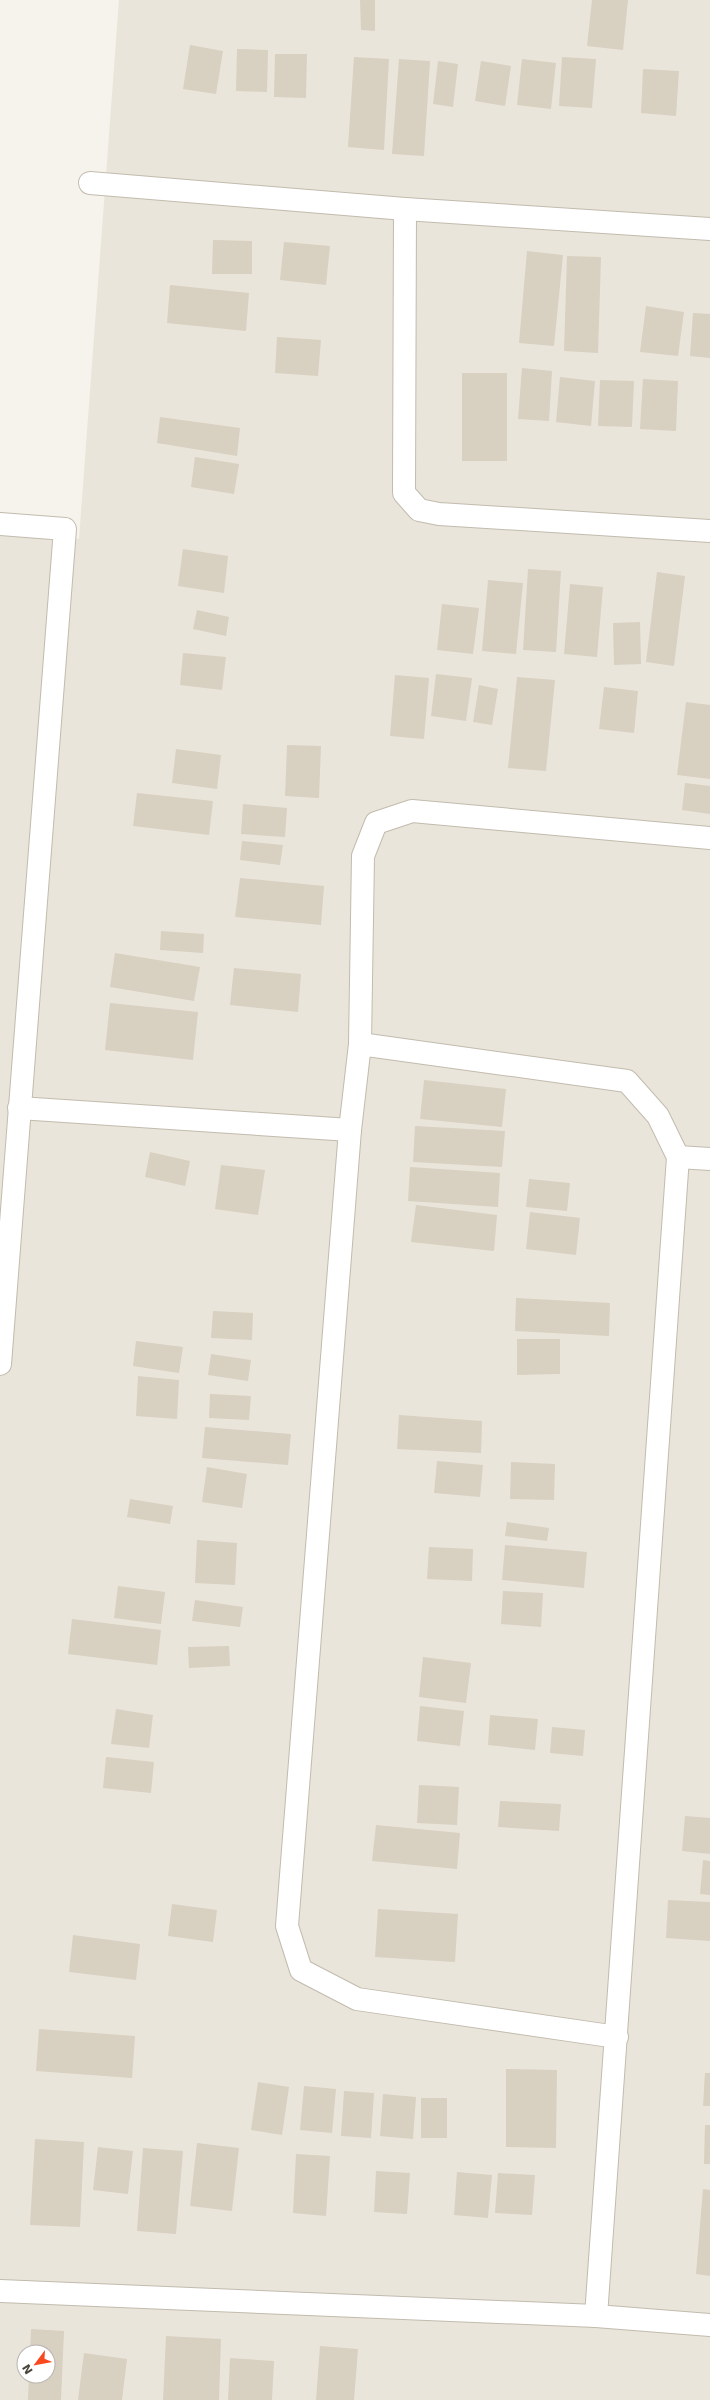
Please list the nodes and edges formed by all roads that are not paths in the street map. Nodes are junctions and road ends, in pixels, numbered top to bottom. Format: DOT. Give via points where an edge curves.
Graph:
graph roads {
  1 [pos="90,183"];
  2 [pos="405,209"];
  3 [pos="710,229"];
  4 [pos="0,524"];
  5 [pos="710,532"];
  6 [pos="710,838"];
  7 [pos="360,1044"];
  8 [pos="19,1108"];
  9 [pos="350,1130"];
  10 [pos="678,1157"];
  11 [pos="710,1159"];
  12 [pos="0,1364"];
  13 [pos="616,2037"];
  14 [pos="0,2291"];
  15 [pos="596,2316"];
  16 [pos="710,2325"];
  1 -- 2 [label="street"];
  2 -- 3 [label="street"];
  2 -- 5 [label="street" via="404,493 419,510 439,514"];
  4 -- 8 [label="street" via="65,529"];
  6 -- 7 [label="street" via="412,811 376,823 363,856"];
  7 -- 9 [label="street"];
  7 -- 10 [label="street" via="627,1082 658,1116"];
  8 -- 9 [label="street"];
  8 -- 12 [label="street"];
  9 -- 13 [label="street" via="287,1926 301,1970 357,1998"];
  10 -- 11 [label="street"];
  10 -- 13 [label="street"];
  13 -- 15 [label="street"];
  14 -- 15 [label="street"];
  15 -- 16 [label="street"];
}
